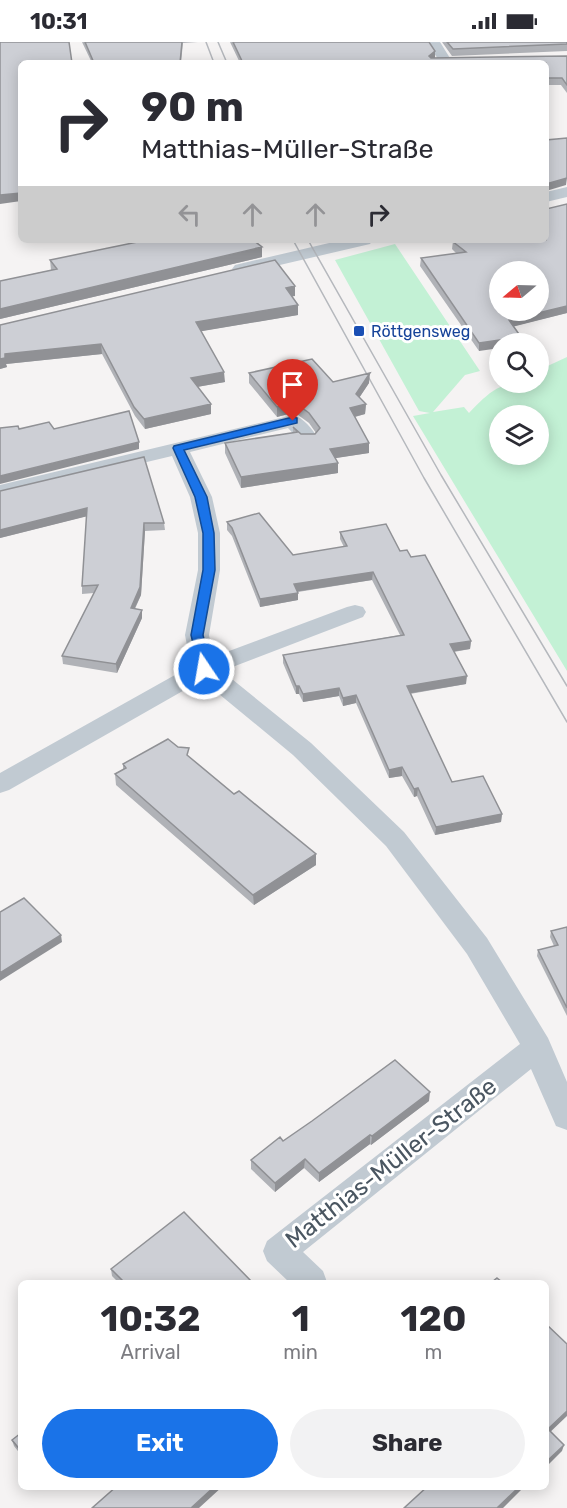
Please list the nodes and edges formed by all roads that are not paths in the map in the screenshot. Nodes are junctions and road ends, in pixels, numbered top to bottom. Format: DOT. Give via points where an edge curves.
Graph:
graph roads {
  1 [pos="433,42"];
  2 [pos="446,60"];
  3 [pos="567,192"];
  4 [pos="549,196"];
  5 [pos="351,243"];
  6 [pos="225,273"];
  7 [pos="308,438"];
  8 [pos="178,448"];
  9 [pos="0,491"];
  10 [pos="355,612"];
  11 [pos="204,669"];
  12 [pos="0,784"];
  13 [pos="537,1047"];
  14 [pos="567,1117"];
  15 [pos="308,1280"];
  1 -- 2 [label="street"];
  3 -- 4 [label="street"];
  5 -- 6 [label="street"];
  7 -- 8 [label="street" via="287,413"];
  8 -- 9 [label="street"];
  8 -- 11 [label="street" via="201,497 208,533 209,570 197,635"];
  10 -- 11 [label="street"];
  11 -- 12 [label="street"];
  11 -- 13 [label="street" via="302,749 395,839 477,946"];
  13 -- 14 [label="street"];
  13 -- 15 [label="street, Matthias-Müller-Straße" via="279,1251"];
}
